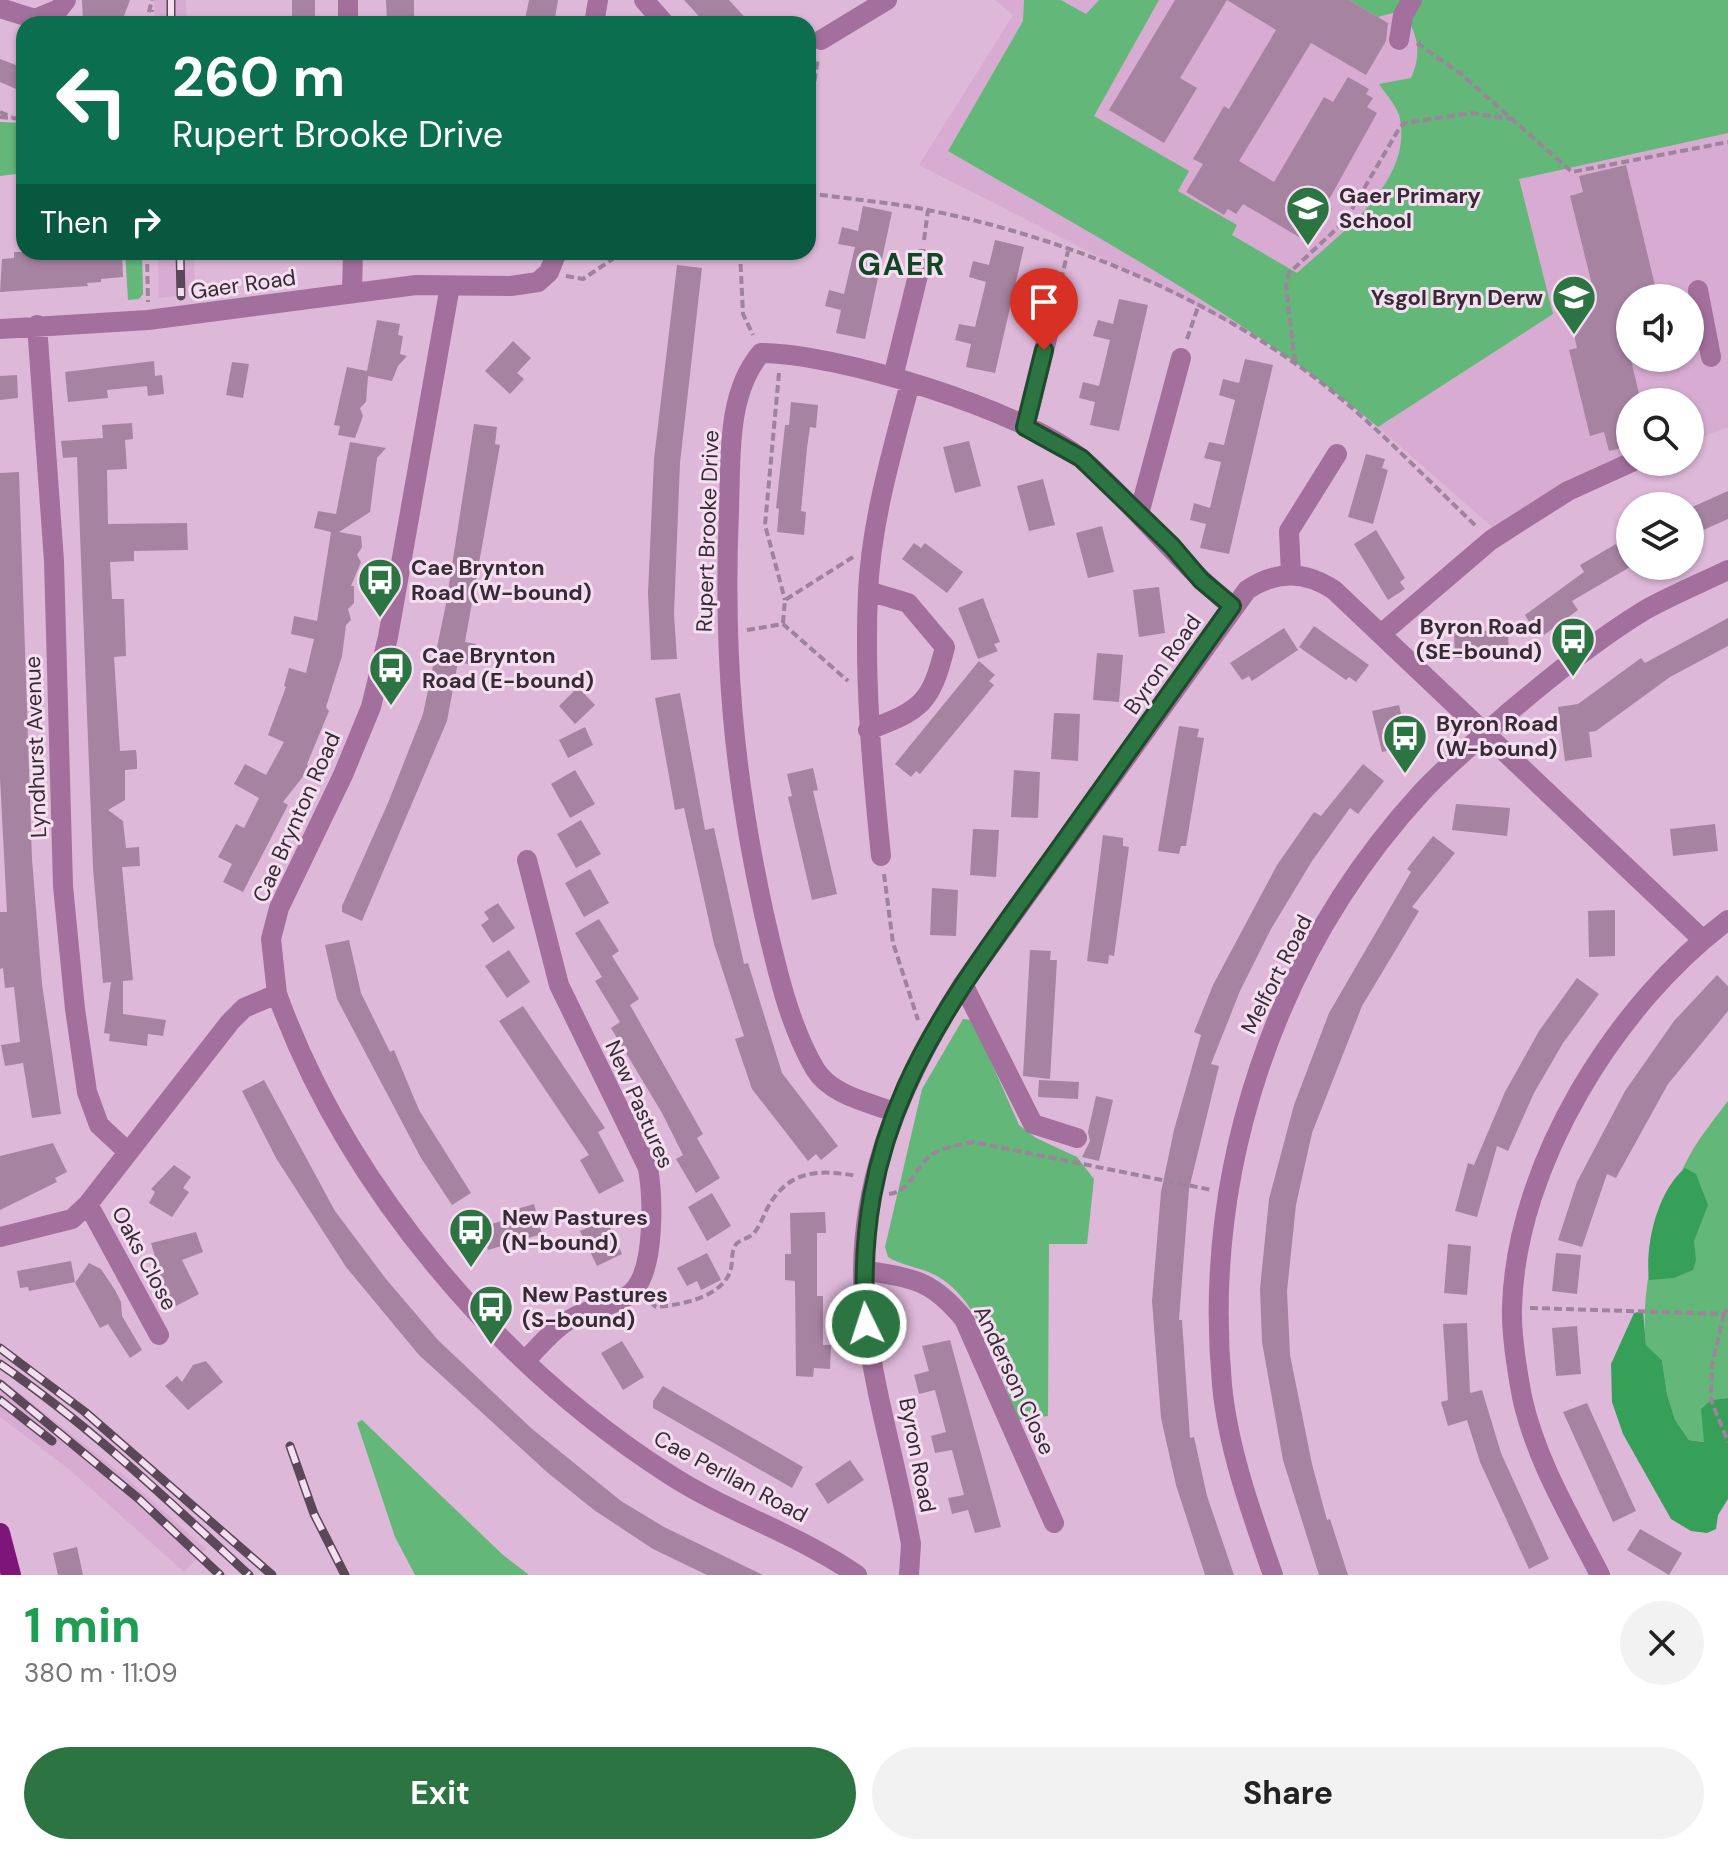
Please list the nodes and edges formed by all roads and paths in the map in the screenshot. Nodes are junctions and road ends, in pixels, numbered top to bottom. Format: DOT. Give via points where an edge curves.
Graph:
graph roads {
  1 [pos="66,0"];
  2 [pos="152,0"];
  3 [pos="644,0"];
  4 [pos="887,0"];
  5 [pos="1412,0"];
  6 [pos="0,8"];
  7 [pos="152,8"];
  8 [pos="25,16"];
  9 [pos="42,16"];
  10 [pos="149,16"];
  11 [pos="152,16"];
  12 [pos="658,16"];
  13 [pos="821,40"];
  14 [pos="1399,40"];
  15 [pos="816,71"];
  16 [pos="1511,119"];
  17 [pos="1728,142"];
  18 [pos="816,194"];
  19 [pos="928,210"];
  20 [pos="1068,251"];
  21 [pos="922,259"];
  22 [pos="147,260"];
  23 [pos="353,260"];
  24 [pos="554,260"];
  25 [pos="611,260"];
  26 [pos="740,260"];
  27 [pos="549,272"];
  28 [pos="450,286"];
  29 [pos="352,292"];
  30 [pos="1057,298"];
  31 [pos="1199,304"];
  32 [pos="148,320"];
  33 [pos="1704,321"];
  34 [pos="37,325"];
  35 [pos="0,329"];
  36 [pos="771,353"];
  37 [pos="1711,357"];
  38 [pos="1181,358"];
  39 [pos="1295,363"];
  40 [pos="902,380"];
  41 [pos="1025,427"];
  42 [pos="1337,454"];
  43 [pos="1616,469"];
  44 [pos="1139,514"];
  45 [pos="1491,540"];
  46 [pos="875,543"];
  47 [pos="1728,570"];
  48 [pos="1291,574"];
  49 [pos="868,591"];
  50 [pos="785,600"];
  51 [pos="1232,606"];
  52 [pos="783,624"];
  53 [pos="727,634"];
  54 [pos="1381,634"];
  55 [pos="868,699"];
  56 [pos="868,730"];
  57 [pos="1486,733"];
  58 [pos="881,856"];
  59 [pos="527,860"];
  60 [pos="1728,920"];
  61 [pos="1702,939"];
  62 [pos="963,984"];
  63 [pos="277,994"];
  64 [pos="925,1044"];
  65 [pos="894,1112"];
  66 [pos="1077,1138"];
  67 [pos="128,1152"];
  68 [pos="873,1188"];
  69 [pos="1227,1193"];
  70 [pos="88,1204"];
  71 [pos="0,1237"];
  72 [pos="863,1270"];
  73 [pos="635,1289"];
  74 [pos="1511,1308"];
  75 [pos="1728,1308"];
  76 [pos="1724,1314"];
  77 [pos="159,1335"];
  78 [pos="526,1360"];
  79 [pos="1728,1442"];
  80 [pos="1054,1523"];
  81 [pos="0,1533"];
  82 [pos="7,1571"];
  83 [pos="857,1575"];
  84 [pos="909,1575"];
  85 [pos="1273,1575"];
  86 [pos="1600,1575"];
  1 -- 9 [label="street"];
  2 -- 7 [label="path"];
  3 -- 12 [label="street"];
  4 -- 13 [label="street"];
  5 -- 14 [label="street"];
  6 -- 8 [label="street"];
  7 -- 10 [label="path"];
  7 -- 11 [label="path"];
  13 -- 15 [label="path"];
  14 -- 16 [label="path" via="1433,53"];
  16 -- 17 [label="path" via="1572,172"];
  16 -- 39 [label="path" via="1471,113 1400,127 1345,221 1289,273"];
  18 -- 19 [label="path"];
  19 -- 20 [label="path"];
  19 -- 21 [label="path"];
  20 -- 30 [label="path"];
  20 -- 31 [label="path"];
  21 -- 40 [label="street"];
  22 -- 32 [label="path"];
  23 -- 29 [label="street"];
  24 -- 27 [label="street"];
  25 -- 27 [label="path" via="583,279"];
  26 -- 36 [label="path" via="743,314"];
  27 -- 28 [label="street, Gaer Road" via="538,282"];
  28 -- 29 [label="street, Gaer Road"];
  28 -- 63 [label="street, Cae Brynton Road" via="378,679 343,775 279,908 271,939"];
  29 -- 32 [label="street, Gaer Road"];
  30 -- 41 [label="street"];
  31 -- 38 [label="path"];
  31 -- 39 [label="path"];
  32 -- 34 [label="street, Gaer Road"];
  33 -- 37 [label="street"];
  34 -- 35 [label="street, Gaer Road"];
  34 -- 67 [label="street, Lyndhurst Avenue" via="54,561 63,886 75,1009 87,1092 99,1125"];
  36 -- 40 [label="street"];
  36 -- 50 [label="path" via="765,525"];
  36 -- 53 [label="street, Rupert Brooke Drive" via="746,371 732,431"];
  38 -- 44 [label="street"];
  39 -- 45 [label="path" via="1351,408"];
  40 -- 41 [label="street"];
  40 -- 46 [label="street"];
  41 -- 44 [label="street" via="1081,458"];
  42 -- 48 [label="street" via="1289,531"];
  43 -- 45 [label="street" via="1568,491"];
  44 -- 51 [label="street"];
  45 -- 54 [label="street"];
  46 -- 49 [label="street"];
  46 -- 50 [label="path"];
  47 -- 57 [label="street, Melfort Road" via="1646,610 1568,662"];
  48 -- 51 [label="street, Byron Road" via="1261,580"];
  48 -- 54 [label="street" via="1322,582"];
  49 -- 55 [label="street"];
  49 -- 56 [label="street" via="908,603 945,647 935,687 909,715"];
  50 -- 52 [label="path"];
  51 -- 62 [label="street, Byron Road"];
  52 -- 53 [label="path"];
  52 -- 55 [label="path"];
  53 -- 65 [label="street, Rupert Brooke Drive" via="731,727 743,818 775,965 794,1021 816,1071 838,1091"];
  54 -- 57 [label="street"];
  55 -- 56 [label="street"];
  56 -- 58 [label="street"];
  57 -- 61 [label="street"];
  57 -- 69 [label="street, Melfort Road" via="1423,792 1381,843 1302,966 1267,1038"];
  58 -- 64 [label="path" via="893,943"];
  59 -- 73 [label="street, New Pastures" via="559,985 648,1168 653,1199 650,1235"];
  60 -- 61 [label="street"];
  61 -- 74 [label="street" via="1620,1027 1561,1128 1534,1195"];
  62 -- 64 [label="street, Byron Road"];
  62 -- 66 [label="street" via="1033,1124"];
  63 -- 67 [label="street" via="244,1008 230,1022"];
  63 -- 78 [label="street, Cae Perllan Road" via="299,1055 359,1161 455,1287"];
  64 -- 65 [label="street, Byron Road"];
  65 -- 68 [label="street, Byron Road"];
  67 -- 70 [label="street"];
  68 -- 69 [label="path" via="897,1193 929,1157 973,1142"];
  68 -- 72 [label="street, Byron Road"];
  68 -- 73 [label="path" via="808,1172 790,1180 752,1236 739,1241 729,1276 720,1287 681,1305 656,1307"];
  69 -- 85 [label="street, Melfort Road" via="1218,1290 1222,1388 1244,1484"];
  70 -- 71 [label="street" via="72,1219"];
  70 -- 77 [label="street, Oaks Close"];
  72 -- 80 [label="street, Anderson Close" via="916,1279 942,1292 964,1319"];
  72 -- 84 [label="street, Byron Road" via="866,1324 911,1544"];
  73 -- 78 [label="street" via="613,1305 557,1327"];
  74 -- 76 [label="path"];
  74 -- 86 [label="street" via="1522,1398 1545,1468"];
  75 -- 76 [label="path"];
  76 -- 79 [label="path" via="1712,1365 1711,1400"];
  78 -- 83 [label="street, Cae Perllan Road" via="607,1433 673,1478"];
  81 -- 82 [label="main road"];
}
